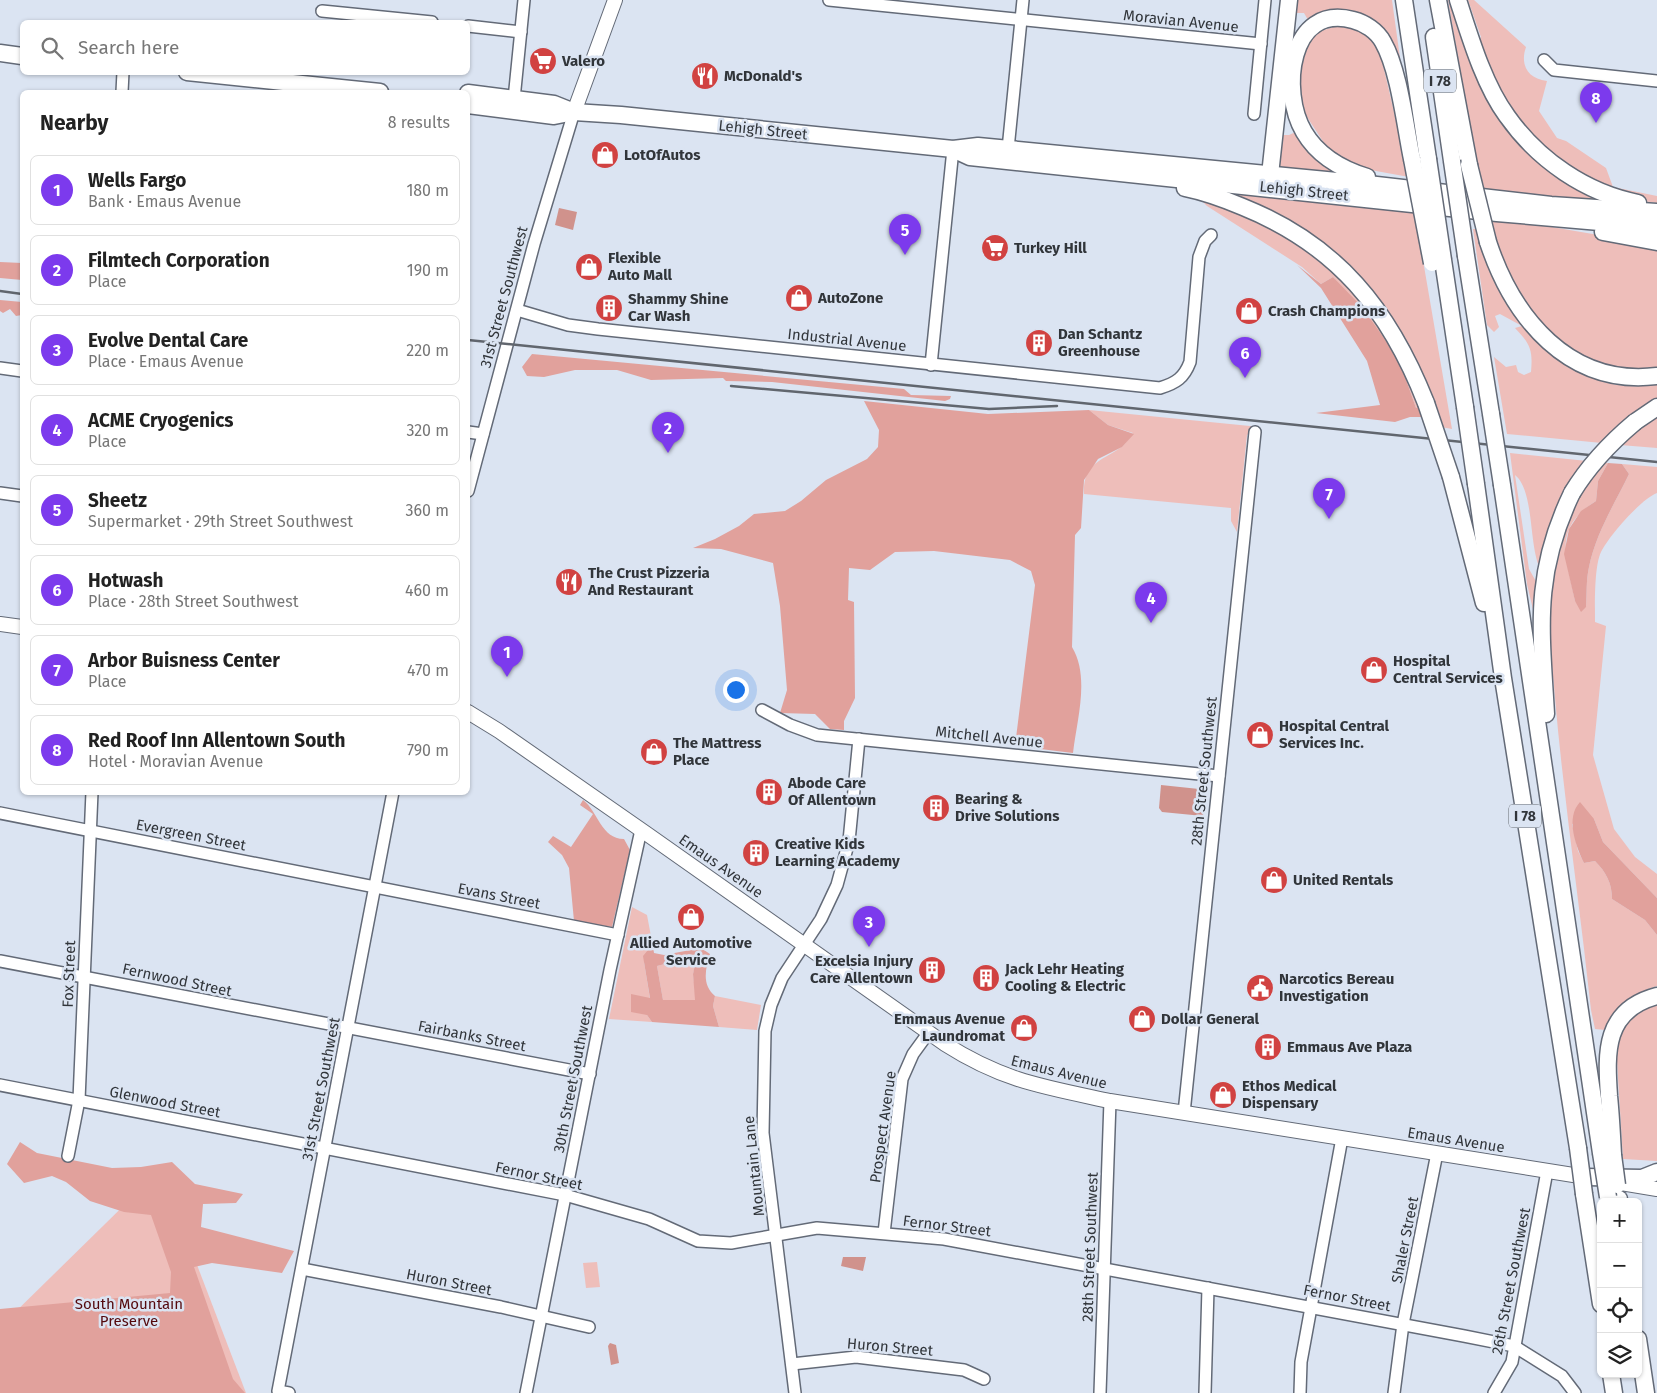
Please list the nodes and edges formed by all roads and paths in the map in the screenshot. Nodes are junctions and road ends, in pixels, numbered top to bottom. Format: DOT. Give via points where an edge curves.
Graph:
graph roads {
  1 [pos="524,0"];
  2 [pos="614,0"];
  3 [pos="829,0"];
  4 [pos="1023,0"];
  5 [pos="1266,0"];
  6 [pos="1289,0"];
  7 [pos="1404,0"];
  8 [pos="1429,0"];
  9 [pos="1438,0"];
  10 [pos="1458,0"];
  11 [pos="322,11"];
  12 [pos="1021,19"];
  13 [pos="412,20"];
  14 [pos="470,26"];
  15 [pos="521,32"];
  16 [pos="1261,44"];
  17 [pos="0,53"];
  18 [pos="20,56"];
  19 [pos="1544,60"];
  20 [pos="123,75"];
  21 [pos="216,75"];
  22 [pos="1657,81"];
  23 [pos="122,90"];
  24 [pos="361,90"];
  25 [pos="470,94"];
  26 [pos="514,99"];
  27 [pos="470,105"];
  28 [pos="574,112"];
  29 [pos="1254,114"];
  30 [pos="953,149"];
  31 [pos="1008,149"];
  32 [pos="1120,173"];
  33 [pos="1270,181"];
  34 [pos="1410,190"];
  35 [pos="1657,207"];
  36 [pos="1657,212"];
  37 [pos="1497,213"];
  38 [pos="1657,227"];
  39 [pos="1211,235"];
  40 [pos="1657,242"];
  41 [pos="1437,262"];
  42 [pos="517,310"];
  43 [pos="931,364"];
  44 [pos="0,368"];
  45 [pos="20,371"];
  46 [pos="1657,376"];
  47 [pos="1657,407"];
  48 [pos="470,432"];
  49 [pos="1255,432"];
  50 [pos="483,434"];
  51 [pos="470,483"];
  52 [pos="0,493"];
  53 [pos="20,496"];
  54 [pos="0,624"];
  55 [pos="20,627"];
  56 [pos="1503,678"];
  57 [pos="762,710"];
  58 [pos="470,713"];
  59 [pos="859,739"];
  60 [pos="1219,776"];
  61 [pos="92,795"];
  62 [pos="392,795"];
  63 [pos="0,813"];
  64 [pos="1552,814"];
  65 [pos="641,830"];
  66 [pos="90,831"];
  67 [pos="375,887"];
  68 [pos="618,935"];
  69 [pos="804,944"];
  70 [pos="0,962"];
  71 [pos="84,977"];
  72 [pos="1657,996"];
  73 [pos="348,1028"];
  74 [pos="929,1032"];
  75 [pos="590,1074"];
  76 [pos="0,1085"];
  77 [pos="79,1100"];
  78 [pos="1110,1101"];
  79 [pos="1184,1113"];
  80 [pos="1342,1138"];
  81 [pos="325,1147"];
  82 [pos="1437,1153"];
  83 [pos="1607,1154"];
  84 [pos="68,1156"];
  85 [pos="1547,1171"];
  86 [pos="1657,1172"];
  87 [pos="1585,1185"];
  88 [pos="1657,1189"];
  89 [pos="565,1195"];
  90 [pos="1614,1198"];
  91 [pos="884,1233"];
  92 [pos="777,1234"];
  93 [pos="1104,1267"];
  94 [pos="302,1269"];
  95 [pos="1208,1288"];
  96 [pos="1599,1288"];
  97 [pos="1312,1306"];
  98 [pos="542,1316"];
  99 [pos="1403,1324"];
  100 [pos="589,1327"];
  101 [pos="1514,1346"];
  102 [pos="792,1364"];
  103 [pos="1642,1366"];
  104 [pos="1612,1378"];
  105 [pos="1636,1378"];
  106 [pos="984,1379"];
  107 [pos="283,1392"];
  108 [pos="526,1393"];
  109 [pos="796,1393"];
  110 [pos="1100,1393"];
  111 [pos="1205,1393"];
  112 [pos="1300,1393"];
  113 [pos="1394,1393"];
  114 [pos="1494,1393"];
  115 [pos="1575,1393"];
  116 [pos="1614,1393"];
  117 [pos="1638,1393"];
  118 [pos="1646,1393"];
  1 -- 15 [label="street"];
  2 -- 28 [label="main road"];
  3 -- 12 [label="street, Moravian Avenue"];
  4 -- 12 [label="street"];
  5 -- 16 [label="street"];
  6 -- 33 [label="highway"];
  7 -- 41 [label="highway, I 78, bridge" via="1428,159"];
  8 -- 64 [label="highway, I 78, bridge"];
  9 -- 46 [label="highway, bridge" via="1469,165 1488,242 1508,292 1546,341 1578,362 1627,378"];
  10 -- 35 [label="highway" via="1491,86 1506,115 1526,139 1555,166 1596,190 1625,201"];
  11 -- 13 [label="street"];
  12 -- 16 [label="street, Moravian Avenue"];
  12 -- 31 [label="street"];
  14 -- 15 [label="street"];
  15 -- 26 [label="street"];
  16 -- 29 [label="street"];
  17 -- 18 [label="highway"];
  19 -- 22 [label="street" via="1554,70"];
  20 -- 23 [label="street"];
  21 -- 24 [label="highway"];
  25 -- 26 [label="highway, Lehigh Street"];
  26 -- 28 [label="highway, Lehigh Street" via="554,104"];
  27 -- 28 [label="highway, Lehigh Street" via="554,116"];
  28 -- 30 [label="highway, Lehigh Street"];
  28 -- 42 [label="street, 31st Street Southwest"];
  30 -- 31 [label="highway, Lehigh Street" via="978,146"];
  30 -- 32 [label="highway, Lehigh Street" via="970,157"];
  30 -- 43 [label="street"];
  31 -- 33 [label="highway, Lehigh Street"];
  32 -- 33 [label="highway, Lehigh Street"];
  32 -- 56 [label="highway, bridge" via="1211,194 1270,218 1307,240 1355,281 1383,316 1402,347 1426,403 1451,477"];
  33 -- 34 [label="highway, Lehigh Street"];
  33 -- 37 [label="highway, Lehigh Street"];
  34 -- 36 [label="highway, Lehigh Street"];
  34 -- 41 [label="highway, bridge" via="1343,168 1322,153 1305,134 1293,106 1290,82 1298,47 1310,29 1325,20 1346,18 1365,25 1378,35 1392,66"];
  37 -- 38 [label="highway, Lehigh Street"];
  37 -- 40 [label="highway"];
  39 -- 43 [label="street, Industrial Avenue" via="1199,257 1190,362 1186,374 1174,384 1160,388 1145,387"];
  41 -- 56 [label="highway, I 78, bridge" via="1465,404"];
  42 -- 43 [label="street, Industrial Avenue" via="598,329"];
  42 -- 50 [label="street, 31st Street Southwest"];
  44 -- 45 [label="street"];
  47 -- 64 [label="highway, bridge" via="1636,422 1586,471 1572,493 1552,542 1542,600"];
  48 -- 50 [label="street"];
  49 -- 60 [label="street, 28th Street Southwest"];
  50 -- 51 [label="street, 31st Street Southwest"];
  52 -- 53 [label="street"];
  54 -- 55 [label="main road"];
  56 -- 87 [label="highway, I 78, bridge"];
  57 -- 59 [label="street, Mitchell Avenue" via="817,735"];
  58 -- 65 [label="main road, Emaus Avenue"];
  59 -- 60 [label="street, Mitchell Avenue"];
  59 -- 69 [label="street, Mountain Lane" via="844,863 828,905"];
  60 -- 79 [label="street, 28th Street Southwest"];
  61 -- 66 [label="street, Fox Street"];
  62 -- 67 [label="street, 31st Street Southwest"];
  63 -- 66 [label="street, Evergreen Street"];
  64 -- 83 [label="highway, I 78"];
  65 -- 68 [label="street, 30th Street Southwest"];
  65 -- 69 [label="main road, Emaus Avenue"];
  66 -- 67 [label="street, Evergreen Street"];
  66 -- 71 [label="street, Fox Street"];
  67 -- 68 [label="street, Evans Street"];
  67 -- 73 [label="street, 31st Street Southwest"];
  68 -- 75 [label="street, 30th Street Southwest"];
  69 -- 74 [label="main road, Emaus Avenue"];
  69 -- 92 [label="street, Mountain Lane" via="776,989 765,1031 763,1133"];
  70 -- 71 [label="street, Fernwood Street"];
  71 -- 73 [label="street, Fernwood Street"];
  71 -- 77 [label="street, Fox Street"];
  72 -- 83 [label="highway" via="1630,1009 1610,1038"];
  73 -- 75 [label="street, Fairbanks Street"];
  73 -- 81 [label="street, 31st Street Southwest"];
  74 -- 78 [label="main road, Emaus Avenue" via="963,1055 1015,1080"];
  74 -- 91 [label="street, Prospect Avenue" via="913,1054 902,1079"];
  75 -- 89 [label="street, 30th Street Southwest"];
  76 -- 77 [label="street, Glenwood Street"];
  77 -- 81 [label="street, Glenwood Street"];
  77 -- 84 [label="street, Fox Street"];
  78 -- 79 [label="main road, Emaus Avenue"];
  78 -- 93 [label="street, 28th Street Southwest"];
  79 -- 80 [label="main road, Emaus Avenue"];
  80 -- 82 [label="main road, Emaus Avenue"];
  80 -- 97 [label="street"];
  81 -- 89 [label="street, Fernor Street"];
  81 -- 94 [label="street, 31st Street Southwest"];
  82 -- 85 [label="main road, Emaus Avenue"];
  82 -- 99 [label="street, Shaler Street"];
  83 -- 90 [label="highway, I 78, bridge"];
  85 -- 87 [label="main road, Emaus Avenue"];
  85 -- 101 [label="street, 26th Street Southwest"];
  86 -- 87 [label="highway" via="1642,1178"];
  87 -- 88 [label="main road, Emaus Avenue"];
  87 -- 96 [label="highway, I 78"];
  89 -- 92 [label="street, Fernor Street" via="649,1219 698,1241 730,1243"];
  89 -- 98 [label="street, 30th Street Southwest"];
  91 -- 92 [label="street, Fernor Street" via="834,1228"];
  91 -- 93 [label="street, Fernor Street" via="975,1244"];
  92 -- 102 [label="street, Mountain Lane"];
  93 -- 95 [label="street, Fernor Street"];
  93 -- 110 [label="street, 28th Street Southwest"];
  94 -- 98 [label="street, Huron Street"];
  94 -- 107 [label="street, 31st Street Southwest"];
  95 -- 97 [label="street, Fernor Street"];
  95 -- 111 [label="street"];
  97 -- 99 [label="street, Fernor Street"];
  97 -- 112 [label="street" via="1301,1362"];
  98 -- 100 [label="street, Huron Street"];
  98 -- 108 [label="street, 30th Street Southwest"];
  99 -- 101 [label="street, Fernor Street"];
  99 -- 113 [label="street, Shaler Street"];
  101 -- 114 [label="street, 26th Street Southwest" via="1512,1362"];
  101 -- 115 [label="street, Fernor Street" via="1562,1376"];
  102 -- 106 [label="street, Huron Street" via="856,1357 964,1370"];
  102 -- 109 [label="street, Mountain Lane"];
  103 -- 118 [label="highway"];
  104 -- 116 [label="highway"];
  105 -- 117 [label="highway"];
}
